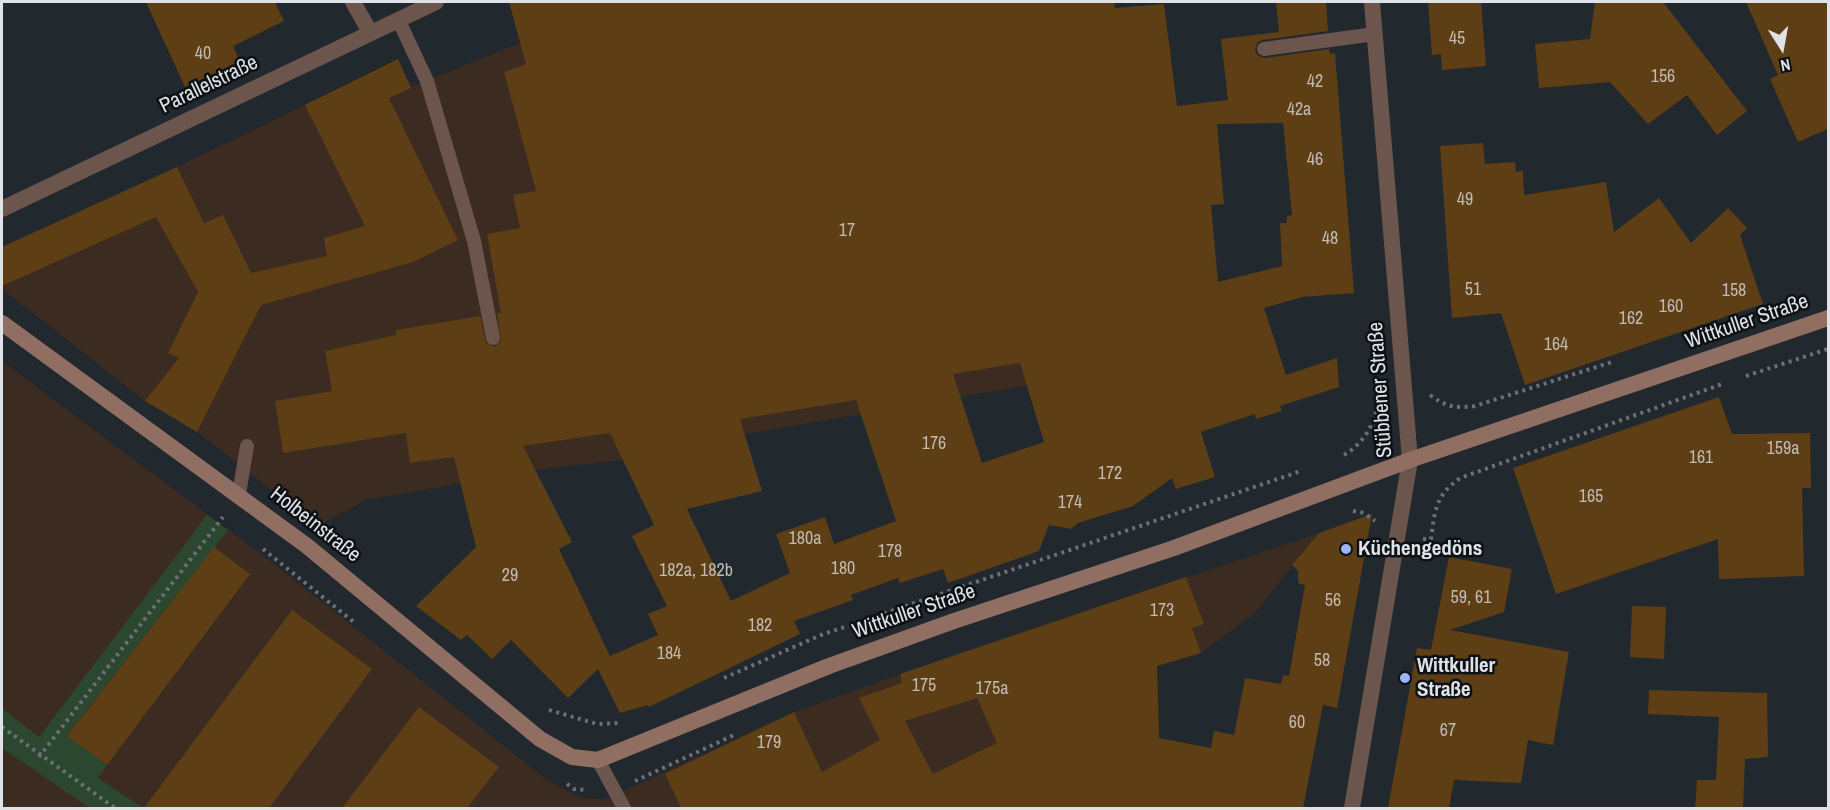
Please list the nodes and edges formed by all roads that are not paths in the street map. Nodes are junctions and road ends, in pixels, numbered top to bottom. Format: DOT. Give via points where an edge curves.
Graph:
graph roads {
  1 [pos="353,2"];
  2 [pos="436,2"];
  3 [pos="1372,2"];
  4 [pos="398,19"];
  5 [pos="370,32"];
  6 [pos="1375,34"];
  7 [pos="1264,49"];
  8 [pos="2,209"];
  9 [pos="1828,318"];
  10 [pos="2,323"];
  11 [pos="493,338"];
  12 [pos="247,446"];
  13 [pos="1410,460"];
  14 [pos="239,494"];
  15 [pos="598,760"];
  16 [pos="624,808"];
  17 [pos="1352,808"];
  1 -- 5 [label="street"];
  2 -- 4 [label="street, Parallelstraße"];
  3 -- 6 [label="street, Stübbener Straße"];
  4 -- 5 [label="street, Parallelstraße"];
  4 -- 11 [label="lane" via="427,81 474,241"];
  5 -- 8 [label="street, Parallelstraße"];
  6 -- 7 [label="lane"];
  6 -- 13 [label="street, Stübbener Straße"];
  9 -- 13 [label="main road, Wittkuller Straße"];
  10 -- 14 [label="main road, Holbeinstraße"];
  12 -- 14 [label="lane"];
  13 -- 15 [label="main road, Wittkuller Straße" via="1185,545 850,658"];
  13 -- 17 [label="street, Stübbener Straße"];
  14 -- 15 [label="main road, Holbeinstraße" via="308,546 540,739 572,758"];
  15 -- 16 [label="lane"];
}
